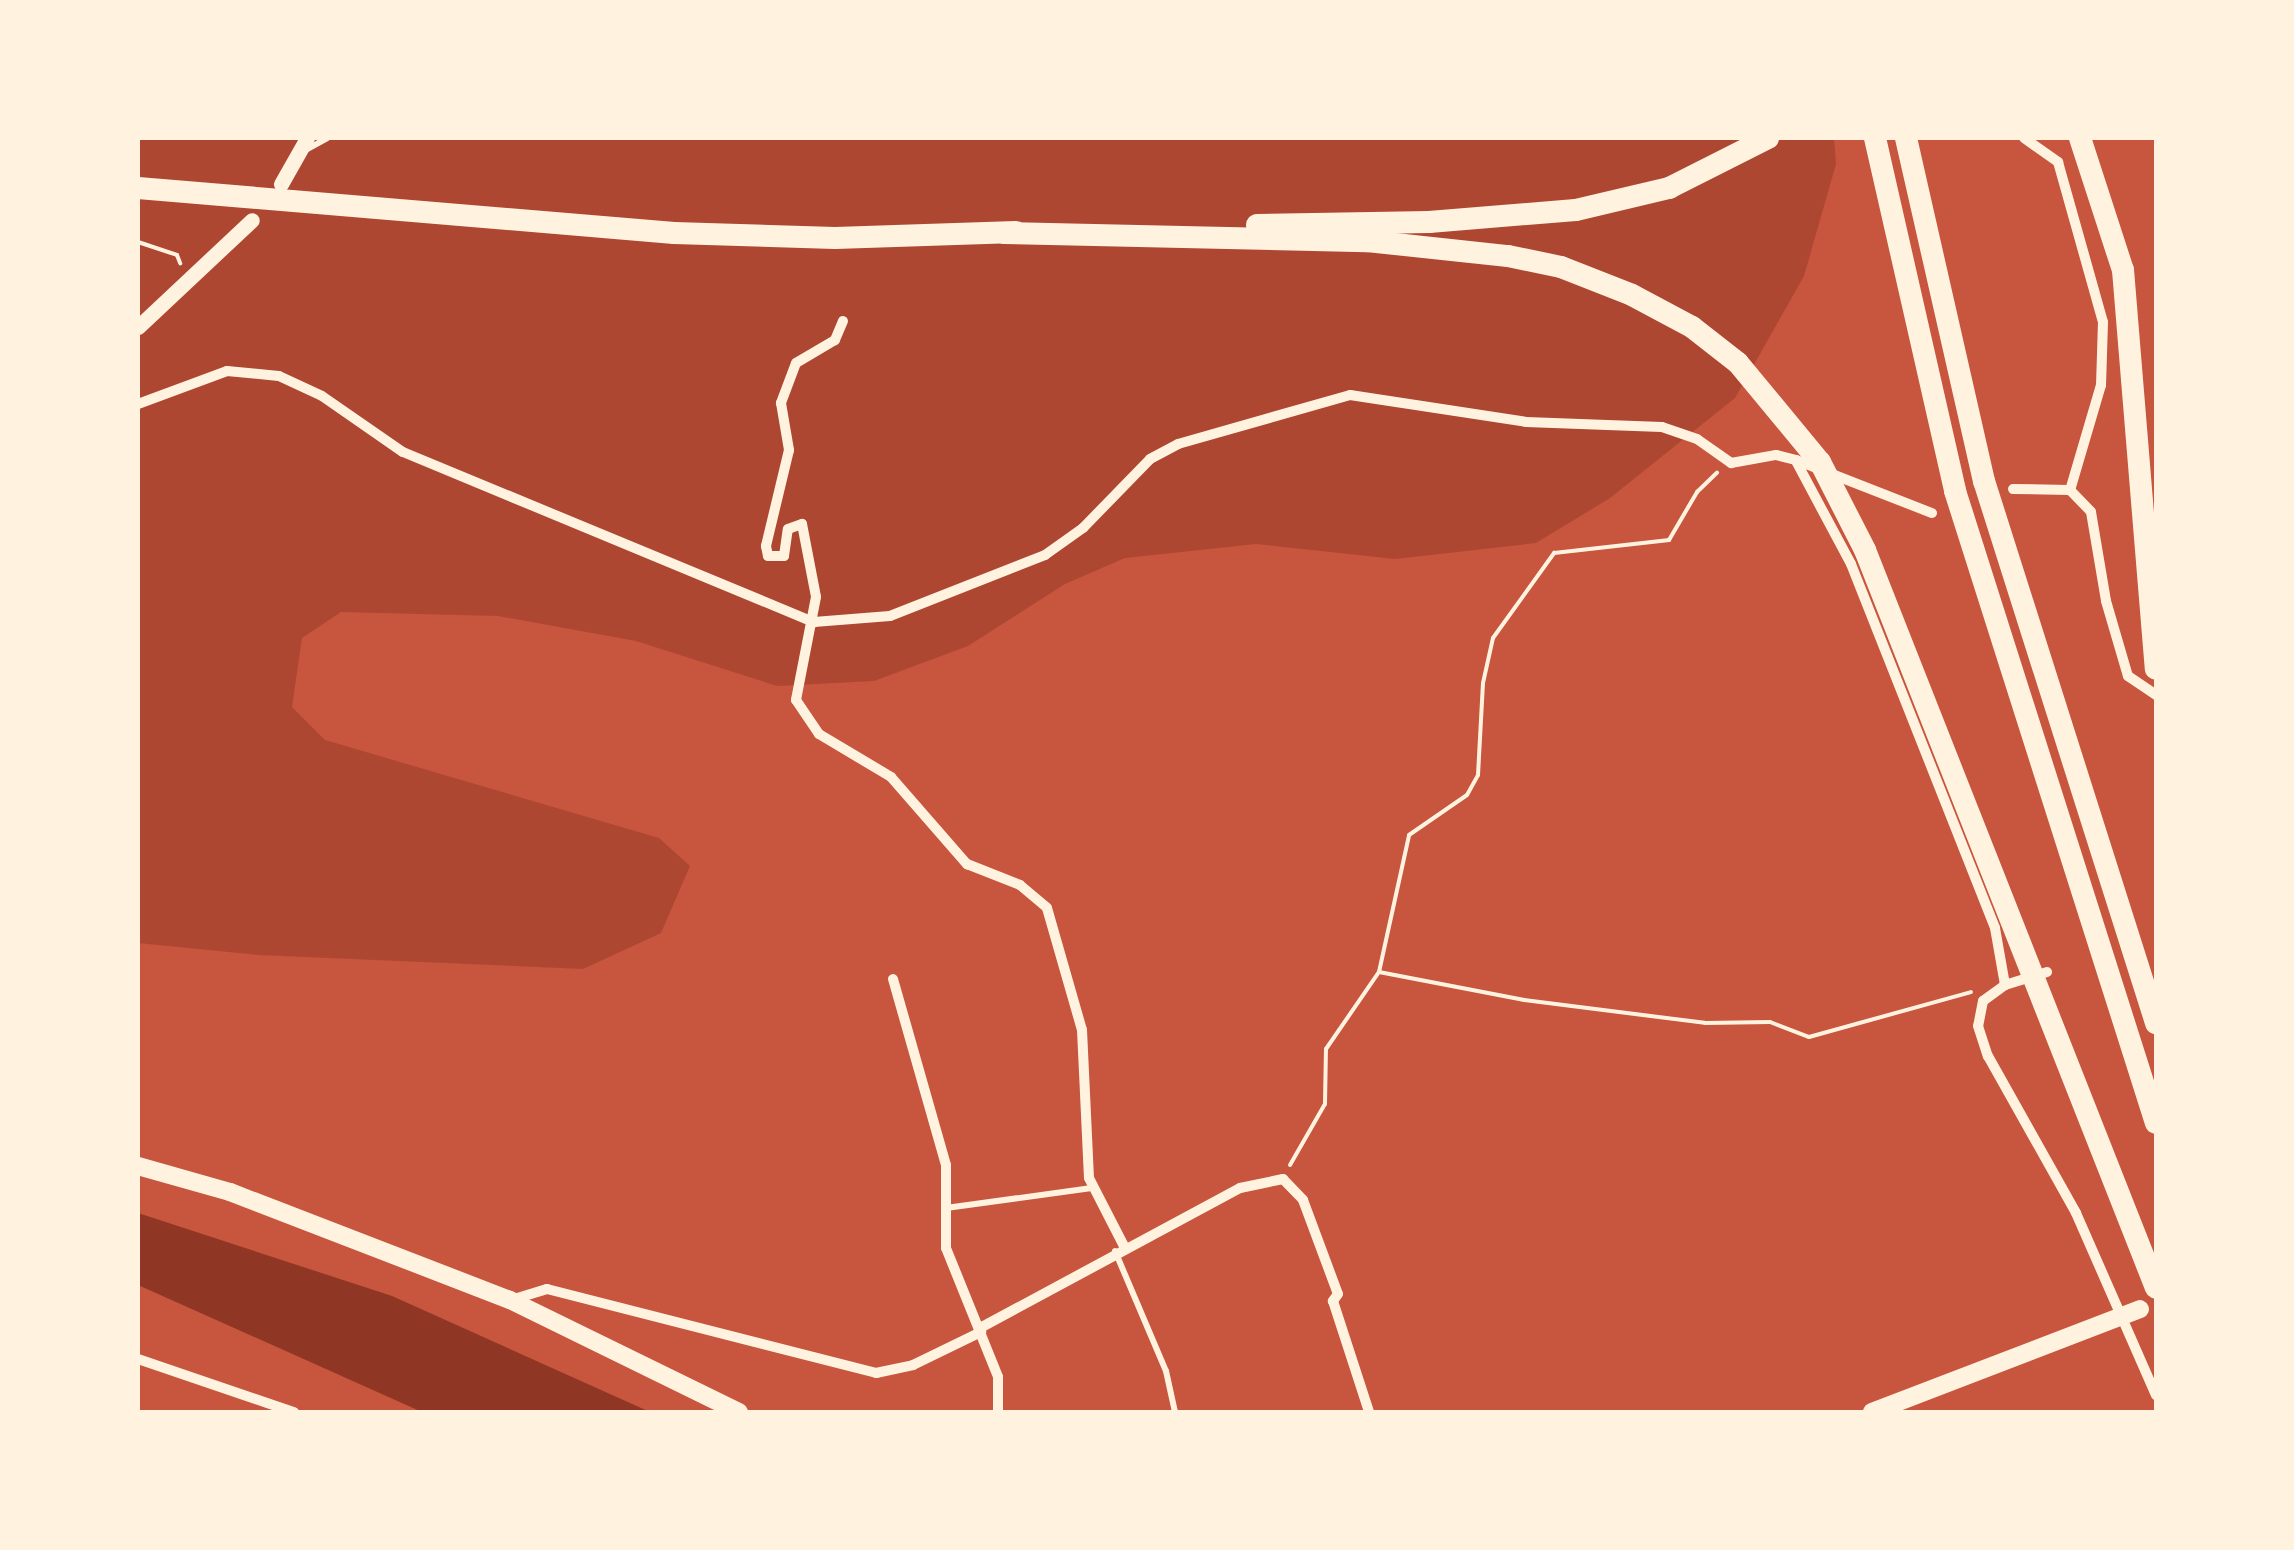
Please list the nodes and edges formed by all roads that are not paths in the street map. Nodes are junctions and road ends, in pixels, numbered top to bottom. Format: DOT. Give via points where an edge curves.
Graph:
graph roads {
  1 [pos="306,138"];
  2 [pos="327,138"];
  3 [pos="1768,138"];
  4 [pos="1875,138"];
  5 [pos="1906,138"];
  6 [pos="2024,138"];
  7 [pos="2080,138"];
  8 [pos="295,157"];
  9 [pos="281,184"];
  10 [pos="138,188"];
  11 [pos="252,220"];
  12 [pos="1004,232"];
  13 [pos="843,322"];
  14 [pos="138,326"];
  15 [pos="138,404"];
  16 [pos="1796,460"];
  17 [pos="2013,490"];
  18 [pos="2070,490"];
  19 [pos="1932,513"];
  20 [pos="814,622"];
  21 [pos="2156,669"];
  22 [pos="2156,695"];
  23 [pos="2047,972"];
  24 [pos="893,979"];
  25 [pos="2005,985"];
  26 [pos="2156,1024"];
  27 [pos="2156,1123"];
  28 [pos="138,1166"];
  29 [pos="1092,1188"];
  30 [pos="945,1208"];
  31 [pos="1120,1248"];
  32 [pos="2156,1288"];
  33 [pos="510,1300"];
  34 [pos="2140,1308"];
  35 [pos="2122,1316"];
  36 [pos="980,1330"];
  37 [pos="138,1360"];
  38 [pos="2156,1395"];
  39 [pos="294,1412"];
  40 [pos="739,1412"];
  41 [pos="998,1412"];
  42 [pos="1175,1412"];
  43 [pos="1369,1412"];
  44 [pos="1872,1412"];
  1 -- 8 [label="street"];
  2 -- 8 [label="lane"];
  3 -- 12 [label="highway" via="1711,171 1634,198 1523,217"];
  4 -- 27 [label="highway" via="1955,491"];
  5 -- 26 [label="highway" via="1984,481"];
  6 -- 18 [label="street" via="2058,162 2102,322 2101,384"];
  7 -- 21 [label="highway" via="2122,270"];
  8 -- 9 [label="street"];
  10 -- 12 [label="highway" via="674,233 835,238"];
  11 -- 14 [label="street"];
  12 -- 32 [label="highway" via="1447,245 1560,267 1692,328 1764,387 1820,462 1865,550"];
  13 -- 20 [label="street" via="835,340 814,348 786,375 781,403 789,450 766,530 768,556 777,560 784,556 791,524 802,524 814,579"];
  15 -- 20 [label="street" via="227,370 280,376 322,396 403,452"];
  16 -- 19 [label="street"];
  16 -- 20 [label="street" via="1776,455 1732,463 1697,438 1662,427 1526,422 1350,395 1178,444 1150,459 1083,528 1045,555 890,616"];
  16 -- 25 [label="street" via="1865,600 1995,928"];
  17 -- 18 [label="street"];
  18 -- 22 [label="street" via="2091,512 2128,676"];
  20 -- 29 [label="street" via="796,700 809,725 891,777 967,864 1020,885 1047,908 1082,1030"];
  23 -- 25 [label="street"];
  24 -- 30 [label="street" via="936,1116"];
  25 -- 35 [label="street" via="1982,1001 1978,1026 1988,1056 2042,1147"];
  28 -- 33 [label="main road" via="230,1192"];
  29 -- 30 [label="lane"];
  29 -- 31 [label="street"];
  30 -- 36 [label="street" via="946,1248"];
  31 -- 36 [label="street"];
  31 -- 42 [label="lane"];
  31 -- 43 [label="street" via="1240,1188 1283,1178 1303,1200 1338,1294 1333,1301"];
  33 -- 36 [label="street" via="547,1290 876,1373 913,1365"];
  33 -- 40 [label="main road"];
  34 -- 35 [label="main road"];
  35 -- 38 [label="street"];
  35 -- 44 [label="main road"];
  36 -- 41 [label="street" via="998,1378"];
  37 -- 39 [label="street"];
}
